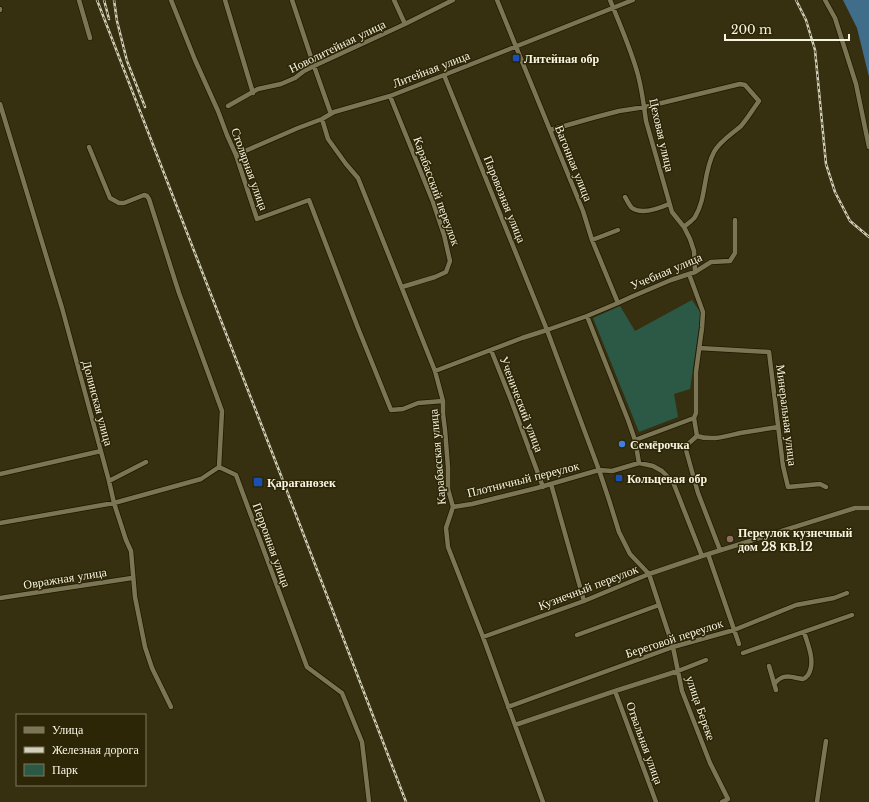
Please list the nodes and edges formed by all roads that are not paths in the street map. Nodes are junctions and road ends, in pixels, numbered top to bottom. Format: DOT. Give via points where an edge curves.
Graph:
graph roads {
  1 [pos="78,0"];
  2 [pos="171,0"];
  3 [pos="225,0"];
  4 [pos="292,0"];
  5 [pos="394,0"];
  6 [pos="453,0"];
  7 [pos="497,0"];
  8 [pos="610,0"];
  9 [pos="633,0"];
  10 [pos="825,0"];
  11 [pos="613,8"];
  12 [pos="405,24"];
  13 [pos="90,38"];
  14 [pos="516,47"];
  15 [pos="314,66"];
  16 [pos="444,75"];
  17 [pos="253,93"];
  18 [pos="390,96"];
  19 [pos="0,104"];
  20 [pos="228,106"];
  21 [pos="645,107"];
  22 [pos="331,114"];
  23 [pos="322,119"];
  24 [pos="550,130"];
  25 [pos="89,147"];
  26 [pos="869,147"];
  27 [pos="236,155"];
  28 [pos="626,197"];
  29 [pos="669,204"];
  30 [pos="735,220"];
  31 [pos="684,227"];
  32 [pos="618,230"];
  33 [pos="592,240"];
  34 [pos="695,272"];
  35 [pos="689,274"];
  36 [pos="402,287"];
  37 [pos="618,304"];
  38 [pos="587,316"];
  39 [pos="548,330"];
  40 [pos="699,348"];
  41 [pos="492,350"];
  42 [pos="436,371"];
  43 [pos="443,401"];
  44 [pos="694,418"];
  45 [pos="778,427"];
  46 [pos="697,436"];
  47 [pos="635,440"];
  48 [pos="101,451"];
  49 [pos="146,462"];
  50 [pos="639,463"];
  51 [pos="219,467"];
  52 [pos="599,470"];
  53 [pos="0,474"];
  54 [pos="109,481"];
  55 [pos="551,484"];
  56 [pos="543,487"];
  57 [pos="826,487"];
  58 [pos="114,503"];
  59 [pos="453,506"];
  60 [pos="869,508"];
  61 [pos="0,523"];
  62 [pos="720,550"];
  63 [pos="708,554"];
  64 [pos="702,556"];
  65 [pos="649,574"];
  66 [pos="132,578"];
  67 [pos="847,593"];
  68 [pos="0,598"];
  69 [pos="584,601"];
  70 [pos="659,605"];
  71 [pos="852,615"];
  72 [pos="734,630"];
  73 [pos="804,632"];
  74 [pos="578,635"];
  75 [pos="482,637"];
  76 [pos="739,644"];
  77 [pos="673,647"];
  78 [pos="743,653"];
  79 [pos="706,660"];
  80 [pos="769,666"];
  81 [pos="678,671"];
  82 [pos="774,684"];
  83 [pos="776,690"];
  84 [pos="615,691"];
  85 [pos="171,707"];
  86 [pos="508,707"];
  87 [pos="514,725"];
  88 [pos="826,741"];
  89 [pos="369,802"];
  90 [pos="543,802"];
  91 [pos="656,802"];
  92 [pos="722,802"];
  93 [pos="817,802"];
  1 -- 13 [label="street"];
  2 -- 27 [label="street, Столярная улица"];
  3 -- 17 [label="street"];
  4 -- 15 [label="street"];
  5 -- 12 [label="street"];
  6 -- 12 [label="street, Новолитейная улица"];
  7 -- 14 [label="street, Вагонная улица"];
  8 -- 11 [label="street, Цеховая улица"];
  9 -- 11 [label="street, Литейная улица"];
  10 -- 26 [label="street" via="835,18 856,84"];
  11 -- 14 [label="street, Литейная улица"];
  11 -- 21 [label="street, Цеховая улица" via="627,40"];
  12 -- 15 [label="street, Новолитейная улица"];
  14 -- 16 [label="street, Литейная улица"];
  14 -- 24 [label="street, Вагонная улица"];
  15 -- 17 [label="street, Новолитейная улица" via="295,78 258,89"];
  15 -- 22 [label="street"];
  16 -- 18 [label="street, Литейная улица"];
  16 -- 39 [label="street, Паровозная улица"];
  17 -- 20 [label="street, Новолитейная улица"];
  18 -- 22 [label="street, Литейная улица"];
  18 -- 36 [label="street, Карабасский переулок" via="433,202 450,261 446,272"];
  19 -- 48 [label="street, Долинская улица" via="62,308"];
  21 -- 24 [label="street" via="619,111"];
  21 -- 29 [label="street, Цеховая улица" via="646,121"];
  21 -- 31 [label="street" via="740,84 745,85 759,101 741,125 714,151 707,169 698,211"];
  22 -- 23 [label="street, Литейная улица"];
  23 -- 27 [label="street, Литейная улица"];
  23 -- 36 [label="street, Карабасская улица" via="328,139 358,178"];
  24 -- 33 [label="street, Вагонная улица"];
  25 -- 51 [label="street" via="110,198 119,203 144,195 149,199 222,411"];
  27 -- 43 [label="street, Столярная улица" via="257,219 309,200 391,410 403,409 418,403"];
  28 -- 29 [label="street" via="632,207 638,210 654,210"];
  29 -- 31 [label="street, Цеховая улица"];
  30 -- 34 [label="street, Учебная улица" via="735,253 730,261 711,262"];
  31 -- 34 [label="street, Цеховая улица" via="694,251"];
  32 -- 33 [label="street"];
  33 -- 37 [label="street, Вагонная улица"];
  34 -- 35 [label="street, Учебная улица"];
  35 -- 37 [label="street, Учебная улица"];
  35 -- 40 [label="street" via="703,312"];
  36 -- 42 [label="street, Карабасская улица"];
  37 -- 38 [label="street"];
  38 -- 39 [label="street"];
  38 -- 47 [label="street"];
  39 -- 41 [label="street"];
  39 -- 52 [label="street"];
  40 -- 44 [label="street"];
  40 -- 45 [label="street, Минеральная улица" via="769,352"];
  41 -- 42 [label="street"];
  41 -- 56 [label="street, Ученический улица"];
  42 -- 43 [label="street, Карабасская улица"];
  43 -- 59 [label="street, Карабасская улица" via="448,489"];
  44 -- 46 [label="street"];
  44 -- 47 [label="street"];
  45 -- 46 [label="street" via="717,438"];
  45 -- 57 [label="street, Минеральная улица" via="788,487 820,484"];
  46 -- 62 [label="street" via="688,444 686,450 698,492"];
  47 -- 50 [label="street"];
  48 -- 53 [label="street"];
  48 -- 54 [label="street, Долинская улица"];
  49 -- 54 [label="street"];
  50 -- 52 [label="street, Плотничный переулок" via="612,471"];
  50 -- 64 [label="street" via="662,471 673,482"];
  51 -- 58 [label="street" via="201,479"];
  51 -- 89 [label="street, Перронная улица" via="236,475 307,667 342,693 362,742"];
  52 -- 55 [label="street, Плотничный переулок"];
  52 -- 65 [label="street" via="619,532 630,554"];
  54 -- 58 [label="street, Долинская улица"];
  55 -- 56 [label="street, Плотничный переулок"];
  55 -- 69 [label="street"];
  56 -- 59 [label="street, Плотничный переулок"];
  58 -- 61 [label="street"];
  58 -- 66 [label="street, Долинская улица" via="131,551"];
  59 -- 75 [label="street, Карабасская улица" via="446,528 448,547"];
  60 -- 62 [label="street, Кузнечный переулок" via="855,508 833,514"];
  62 -- 63 [label="street, Кузнечный переулок"];
  63 -- 64 [label="street, Кузнечный переулок"];
  63 -- 72 [label="street"];
  64 -- 65 [label="street, Кузнечный переулок"];
  65 -- 69 [label="street, Кузнечный переулок"];
  65 -- 70 [label="street, улица Береке"];
  66 -- 68 [label="street, Овражная улица"];
  66 -- 85 [label="street, Долинская улица" via="152,668"];
  67 -- 72 [label="street, Береговой переулок" via="796,605"];
  69 -- 75 [label="street, Кузнечный переулок"];
  70 -- 74 [label="street"];
  70 -- 77 [label="street, улица Береке"];
  71 -- 73 [label="street"];
  72 -- 76 [label="street"];
  72 -- 77 [label="street, Береговой переулок"];
  73 -- 78 [label="street"];
  73 -- 82 [label="street" via="812,664 809,674 805,679 781,677"];
  75 -- 86 [label="street, Карабасская улица"];
  77 -- 81 [label="street, улица Береке"];
  77 -- 86 [label="street, Береговой переулок"];
  79 -- 81 [label="street, Отвальная улица"];
  80 -- 82 [label="street"];
  81 -- 84 [label="street, Отвальная улица"];
  81 -- 92 [label="street, улица Береке" via="682,691 705,751 728,799"];
  82 -- 83 [label="street"];
  84 -- 87 [label="street, Отвальная улица"];
  84 -- 91 [label="street, Отвальная улица"];
  86 -- 87 [label="street, Карабасская улица"];
  87 -- 90 [label="street, Карабасская улица"];
  88 -- 93 [label="street"];
}
